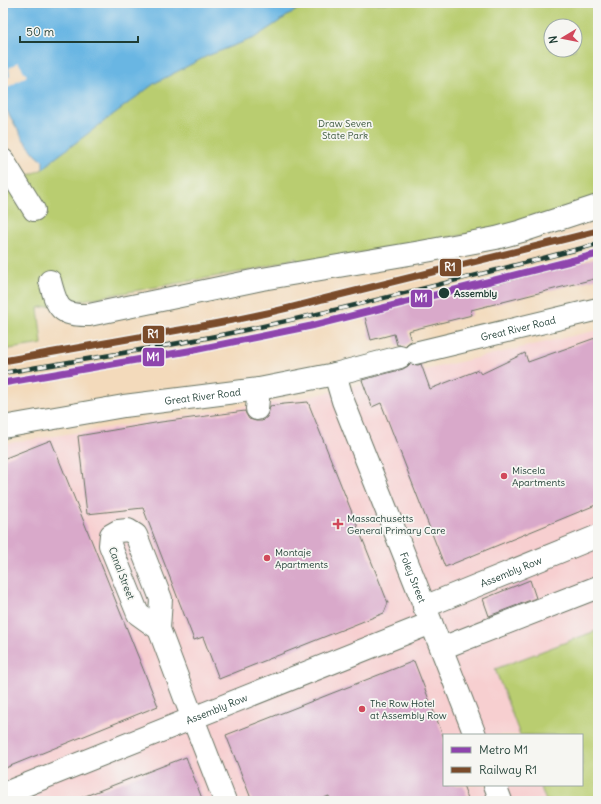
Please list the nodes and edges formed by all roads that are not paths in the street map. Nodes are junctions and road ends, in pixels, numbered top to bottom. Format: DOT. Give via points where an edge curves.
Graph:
graph roads {
  1 [pos="3,160"];
  2 [pos="598,206"];
  3 [pos="34,210"];
  4 [pos="50,281"];
  5 [pos="598,310"];
  6 [pos="335,374"];
  7 [pos="3,427"];
  8 [pos="598,536"];
  9 [pos="598,587"];
  10 [pos="428,615"];
  11 [pos="159,629"];
  12 [pos="442,648"];
  13 [pos="193,718"];
  14 [pos="475,734"];
  15 [pos="495,786"];
  16 [pos="3,794"];
  17 [pos="226,801"];
  18 [pos="501,801"];
  1 -- 3 [label="street"];
  2 -- 4 [label="street" via="522,232 496,238 262,279 89,316 73,315 62,310 54,296"];
  5 -- 6 [label="street, Great River Road"];
  6 -- 7 [label="street, Great River Road" via="258,399 124,406"];
  6 -- 10 [label="street, Foley Street" via="343,401"];
  8 -- 10 [label="street, Assembly Row"];
  9 -- 12 [label="street"];
  10 -- 12 [label="street, Foley Street"];
  10 -- 13 [label="street, Assembly Row"];
  11 -- 13 [label="street"];
  12 -- 14 [label="street, Foley Street"];
  13 -- 16 [label="street, Assembly Row"];
  13 -- 17 [label="street"];
  15 -- 18 [label="street"];
}
